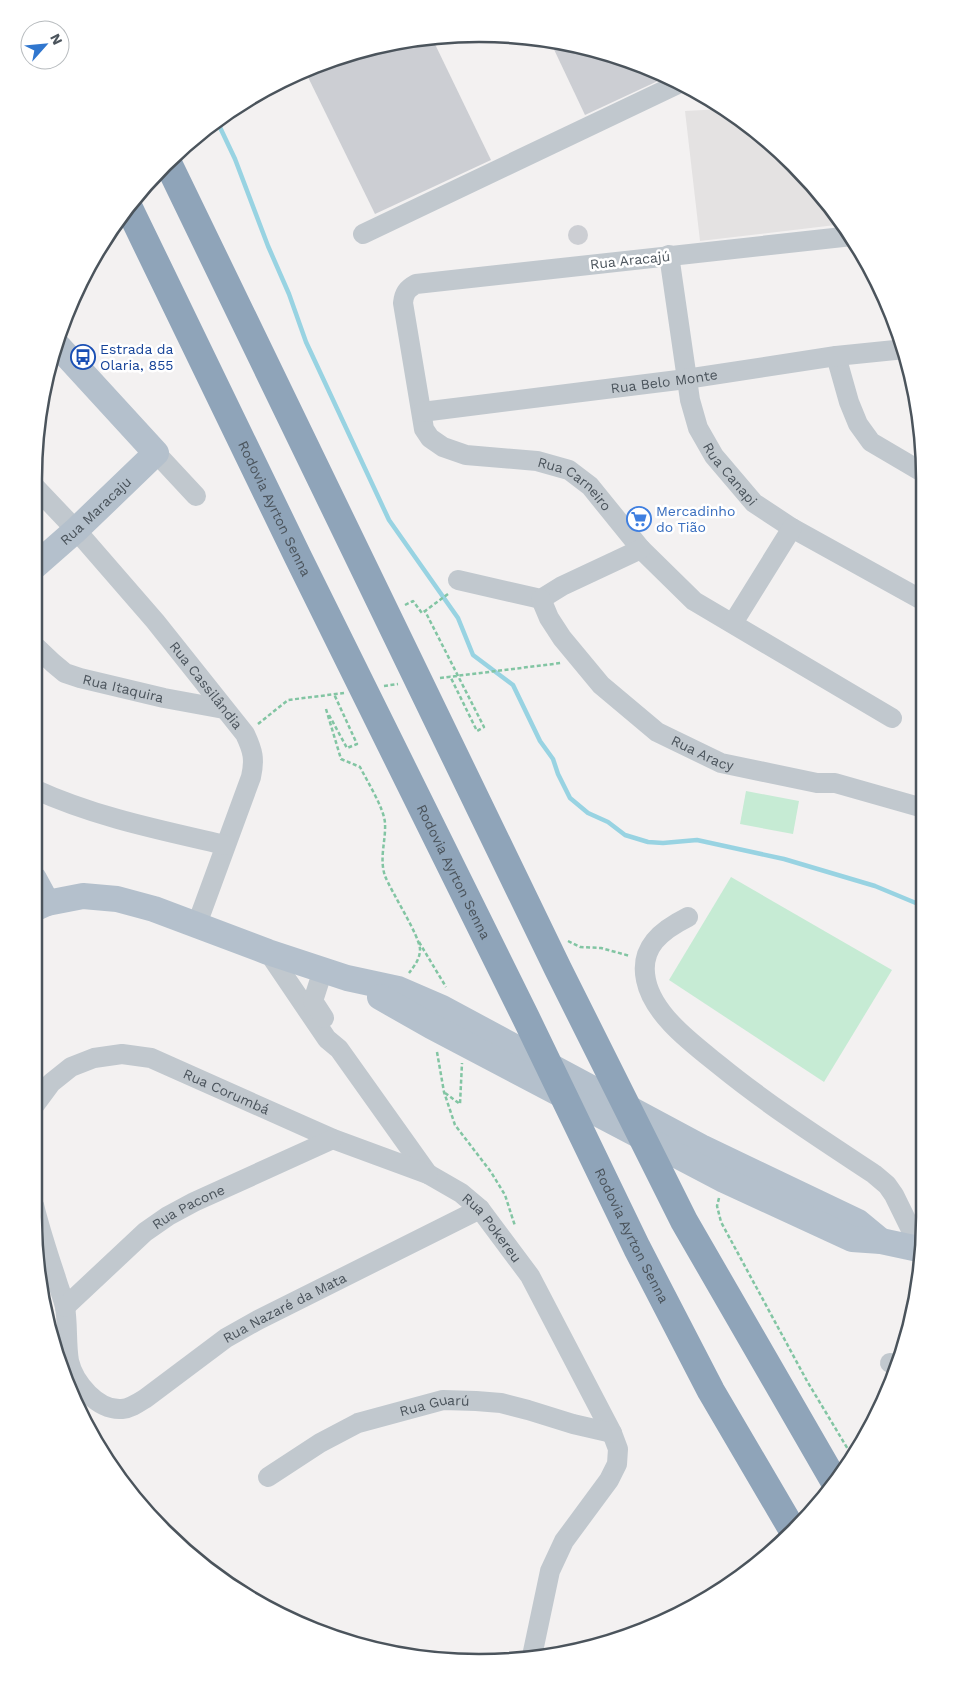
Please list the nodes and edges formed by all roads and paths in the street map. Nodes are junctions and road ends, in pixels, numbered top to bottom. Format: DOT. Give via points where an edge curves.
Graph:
graph roads {
  1 [pos="672,88"];
  2 [pos="171,169"];
  3 [pos="132,214"];
  4 [pos="363,234"];
  5 [pos="843,237"];
  6 [pos="668,255"];
  7 [pos="408,288"];
  8 [pos="897,350"];
  9 [pos="62,351"];
  10 [pos="836,356"];
  11 [pos="686,379"];
  12 [pos="422,412"];
  13 [pos="156,453"];
  14 [pos="916,468"];
  15 [pos="42,494"];
  16 [pos="196,496"];
  17 [pos="792,528"];
  18 [pos="76,530"];
  19 [pos="641,548"];
  20 [pos="42,559"];
  21 [pos="455,586"];
  22 [pos="916,597"];
  23 [pos="541,599"];
  24 [pos="402,607"];
  25 [pos="426,610"];
  26 [pos="732,623"];
  27 [pos="42,653"];
  28 [pos="551,665"];
  29 [pos="458,675"];
  30 [pos="450,676"];
  31 [pos="440,678"];
  32 [pos="402,684"];
  33 [pos="382,687"];
  34 [pos="353,691"];
  35 [pos="334,694"];
  36 [pos="224,709"];
  37 [pos="892,718"];
  38 [pos="244,734"];
  39 [pos="42,792"];
  40 [pos="916,806"];
  41 [pos="225,846"];
  42 [pos="42,906"];
  43 [pos="688,917"];
  44 [pos="197,924"];
  45 [pos="416,936"];
  46 [pos="565,939"];
  47 [pos="268,952"];
  48 [pos="645,960"];
  49 [pos="323,970"];
  50 [pos="347,978"];
  51 [pos="398,989"];
  52 [pos="443,1015"];
  53 [pos="338,1049"];
  54 [pos="462,1062"];
  55 [pos="444,1092"];
  56 [pos="42,1096"];
  57 [pos="333,1139"];
  58 [pos="709,1165"];
  59 [pos="428,1174"];
  60 [pos="480,1208"];
  61 [pos="516,1231"];
  62 [pos="43,1233"];
  63 [pos="916,1238"];
  64 [pos="881,1241"];
  65 [pos="916,1249"];
  66 [pos="65,1307"];
  67 [pos="612,1433"];
  68 [pos="849,1450"];
  69 [pos="831,1476"];
  70 [pos="268,1477"];
  71 [pos="790,1525"];
  72 [pos="533,1650"];
  1 -- 4 [label="street"];
  2 -- 69 [label="highway" via="558,969 684,1221"];
  3 -- 71 [label="highway, Rodovia Ayrton Senna" via="637,1248 711,1391"];
  5 -- 6 [label="street, Rua Aracajú"];
  6 -- 7 [label="street, Rua Aracajú" via="416,284"];
  6 -- 11 [label="street, Rua Canapi"];
  7 -- 12 [label="street, Rua Carneiro" via="403,303"];
  8 -- 10 [label="street, Rua Belo Monte"];
  9 -- 13 [label="main road"];
  10 -- 11 [label="street, Rua Belo Monte"];
  10 -- 14 [label="street" via="858,424 871,442"];
  11 -- 12 [label="street, Rua Belo Monte"];
  11 -- 17 [label="street, Rua Canapi" via="698,428 714,456 754,503"];
  12 -- 19 [label="street, Rua Carneiro" via="424,428 430,438 443,447 466,455 536,461 569,470 590,486"];
  13 -- 16 [label="street"];
  13 -- 18 [label="main road, Rua Maracaju"];
  15 -- 18 [label="street, Rua Cassilândia"];
  17 -- 22 [label="street, Rua Canapi"];
  17 -- 26 [label="street"];
  18 -- 20 [label="main road, Rua Maracaju"];
  18 -- 36 [label="street, Rua Cassilândia" via="155,621"];
  19 -- 23 [label="street"];
  19 -- 26 [label="street, Rua Carneiro" via="694,601"];
  21 -- 23 [label="street"];
  21 -- 25 [label="path"];
  23 -- 40 [label="street, Rua Aracy" via="548,618 601,685 657,732 721,763 835,783"];
  24 -- 25 [label="path" via="413,601 422,613"];
  25 -- 29 [label="path"];
  26 -- 37 [label="street, Rua Carneiro"];
  27 -- 36 [label="street, Rua Itaquira" via="66,673 80,678"];
  28 -- 29 [label="path"];
  29 -- 30 [label="path"];
  29 -- 30 [label="path" via="484,727 477,731"];
  30 -- 31 [label="path"];
  32 -- 33 [label="path"];
  34 -- 35 [label="path"];
  35 -- 38 [label="path" via="288,700"];
  35 -- 45 [label="path" via="357,744 348,748 326,709 341,759 360,767 383,814 385,875"];
  36 -- 38 [label="street, Rua Cassilândia"];
  38 -- 41 [label="street, Rua Cassilândia" via="252,751 253,766"];
  39 -- 41 [label="street" via="94,813"];
  41 -- 44 [label="street, Rua Cassilândia"];
  42 -- 44 [label="main road" via="83,896 117,899"];
  43 -- 48 [label="street" via="661,933 650,945"];
  44 -- 47 [label="main road"];
  45 -- 51 [label="path" via="420,948 418,960"];
  45 -- 52 [label="path"];
  46 -- 48 [label="path" via="580,947 601,948"];
  47 -- 49 [label="main road"];
  47 -- 53 [label="street, Rua Pokereu" via="327,1039"];
  48 -- 63 [label="street" via="646,980 654,1001 668,1020 690,1042 770,1105 874,1174 894,1195"];
  49 -- 50 [label="main road"];
  49 -- 53 [label="street, Rua Pokereu" via="313,1000 334,1034"];
  50 -- 51 [label="main road"];
  50 -- 52 [label="main road"];
  51 -- 52 [label="main road"];
  52 -- 55 [label="path"];
  52 -- 58 [label="main road"];
  53 -- 59 [label="street, Rua Pokereu"];
  54 -- 55 [label="path" via="460,1104"];
  55 -- 61 [label="path" via="455,1125 492,1172 505,1195"];
  56 -- 57 [label="street, Rua Corumbá" via="72,1067 94,1058 122,1054 151,1058"];
  57 -- 59 [label="street, Rua Corumbá"];
  57 -- 66 [label="street, Rua Pacone" via="168,1216 145,1232"];
  58 -- 64 [label="main road" via="858,1222"];
  58 -- 64 [label="main road" via="852,1239"];
  58 -- 68 [label="path" via="721,1222"];
  59 -- 60 [label="street, Rua Pokereu"];
  60 -- 66 [label="street, Rua Nazaré da Mata" via="258,1320 226,1338 146,1398 122,1409 98,1403 75,1375 67,1346"];
  60 -- 67 [label="street, Rua Pokereu" via="530,1276"];
  62 -- 66 [label="street"];
  64 -- 65 [label="main road"];
  67 -- 70 [label="street, Rua Guarú" via="501,1403 443,1400 358,1423"];
  67 -- 72 [label="street, Rua Pokereu" via="618,1450 617,1464 564,1541 550,1571"];
}
